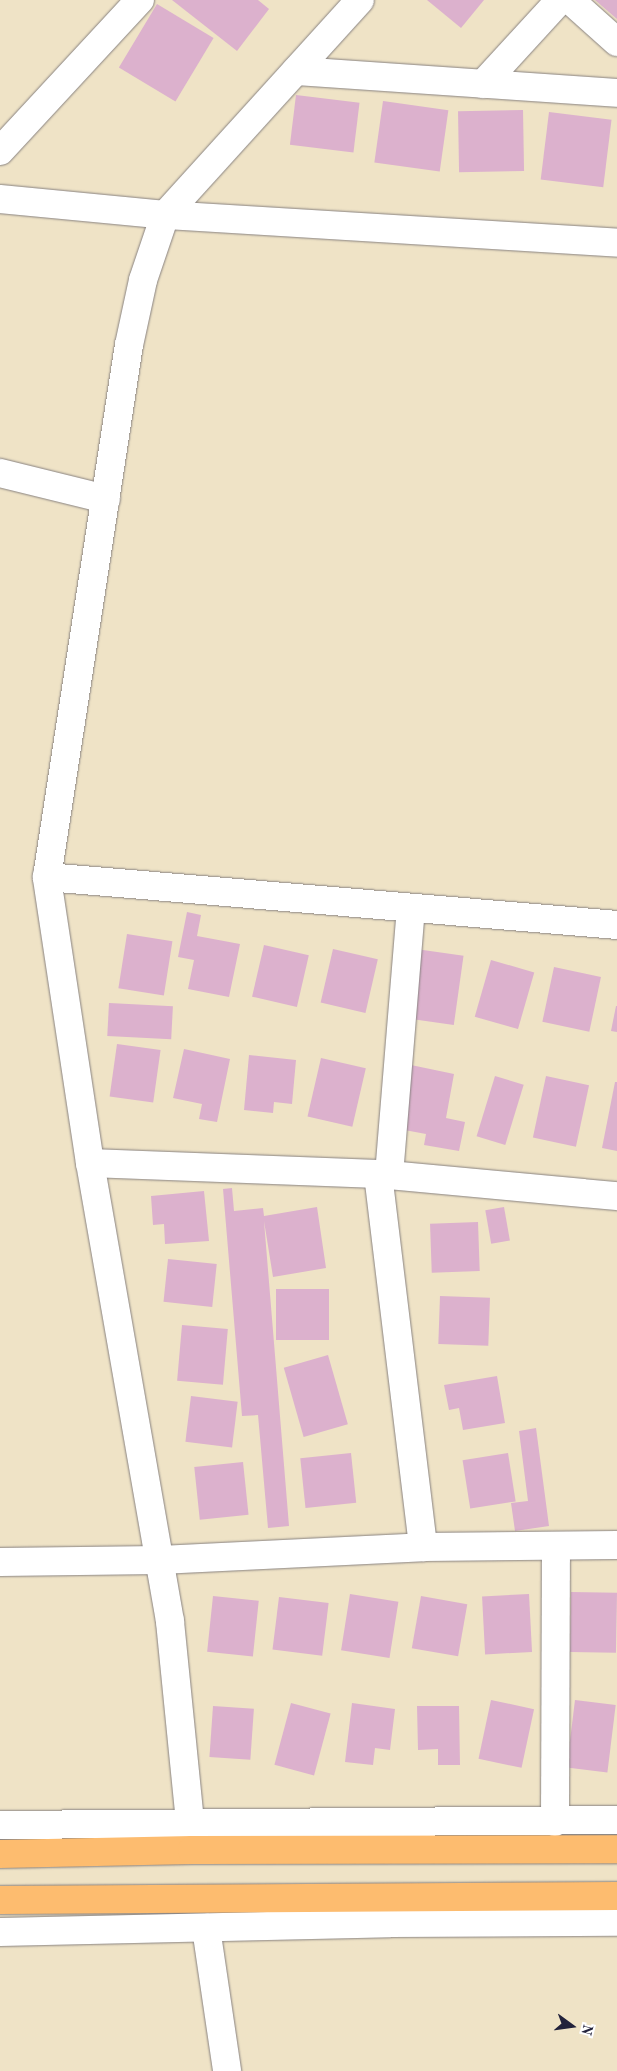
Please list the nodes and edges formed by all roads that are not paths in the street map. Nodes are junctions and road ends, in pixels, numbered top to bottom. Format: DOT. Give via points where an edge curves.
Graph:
graph roads {
  1 [pos="140,0"];
  2 [pos="360,0"];
  3 [pos="560,0"];
  4 [pos="570,0"];
  5 [pos="617,42"];
  6 [pos="296,71"];
  7 [pos="483,84"];
  8 [pos="617,93"];
  9 [pos="0,151"];
  10 [pos="0,199"];
  11 [pos="165,215"];
  12 [pos="617,243"];
  13 [pos="0,473"];
  14 [pos="106,499"];
  15 [pos="47,877"];
  16 [pos="411,908"];
  17 [pos="617,925"];
  18 [pos="90,1163"];
  19 [pos="383,1174"];
  20 [pos="617,1196"];
  21 [pos="617,1545"];
  22 [pos="556,1546"];
  23 [pos="423,1547"];
  24 [pos="160,1560"];
  25 [pos="0,1562"];
  26 [pos="617,1820"];
  27 [pos="190,1822"];
  28 [pos="555,1822"];
  29 [pos="0,1825"];
  30 [pos="617,1849"];
  31 [pos="0,1854"];
  32 [pos="617,1896"];
  33 [pos="0,1900"];
  34 [pos="617,1922"];
  35 [pos="206,1928"];
  36 [pos="0,1932"];
  37 [pos="227,2071"];
  1 -- 9 [label="street"];
  2 -- 6 [label="street"];
  3 -- 7 [label="street"];
  4 -- 5 [label="street"];
  6 -- 7 [label="street"];
  6 -- 11 [label="street"];
  7 -- 8 [label="street"];
  10 -- 11 [label="street"];
  11 -- 12 [label="street"];
  11 -- 14 [label="street" via="143,280 131,336"];
  13 -- 14 [label="street"];
  14 -- 15 [label="street"];
  15 -- 16 [label="street"];
  15 -- 18 [label="street"];
  16 -- 17 [label="street"];
  16 -- 19 [label="street"];
  18 -- 19 [label="street"];
  18 -- 24 [label="street"];
  19 -- 20 [label="street"];
  19 -- 23 [label="street"];
  21 -- 22 [label="street"];
  22 -- 23 [label="street"];
  22 -- 28 [label="street"];
  23 -- 24 [label="street"];
  24 -- 25 [label="street"];
  24 -- 27 [label="street"];
  26 -- 28 [label="street"];
  27 -- 28 [label="street"];
  27 -- 29 [label="street"];
  30 -- 31 [label="main road"];
  32 -- 33 [label="main road"];
  34 -- 35 [label="street" via="390,1922"];
  35 -- 36 [label="street"];
  35 -- 37 [label="street"];
}
